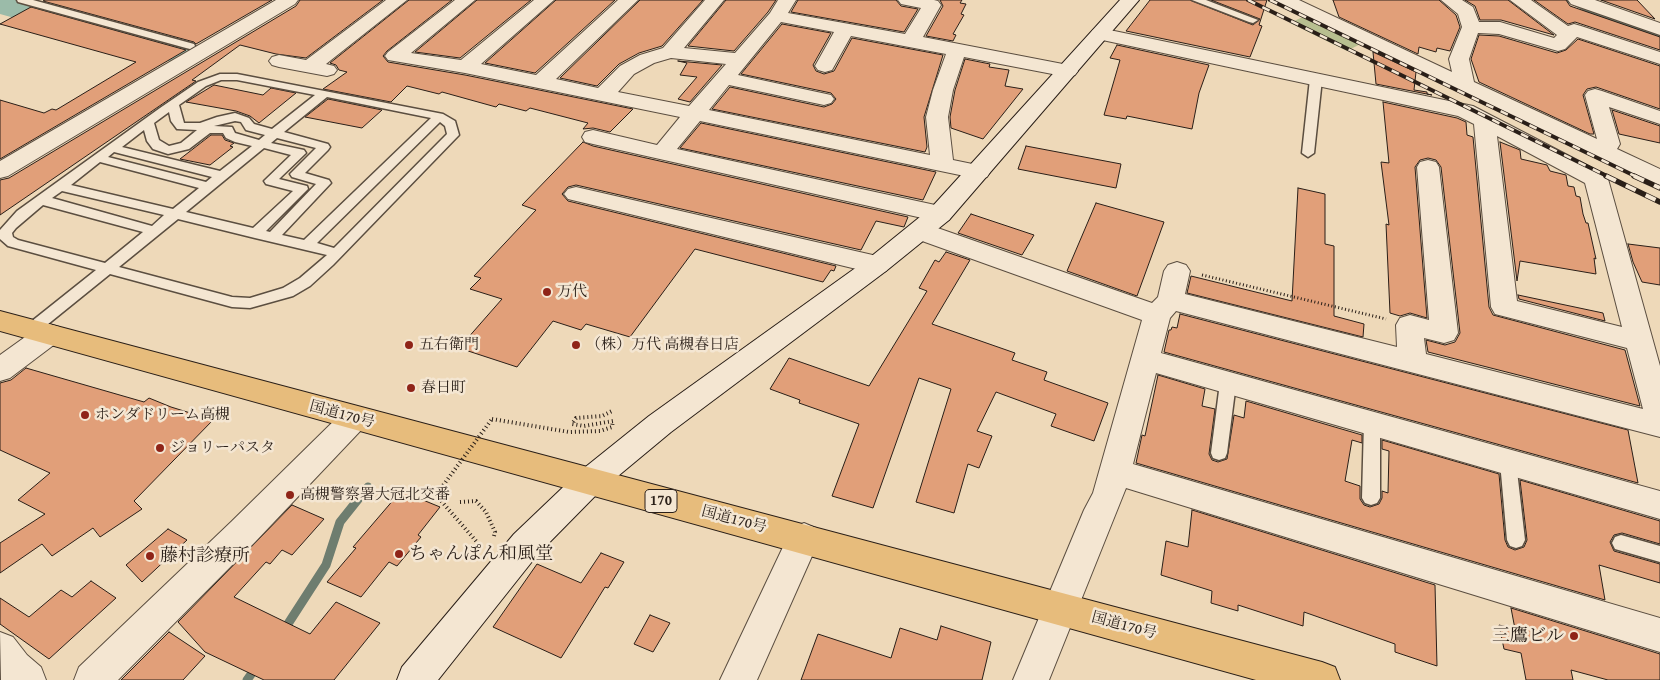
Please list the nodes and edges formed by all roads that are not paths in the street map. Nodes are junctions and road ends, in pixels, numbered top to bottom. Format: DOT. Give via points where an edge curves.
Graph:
graph roads {
  1 [pos="22,0"];
  2 [pos="289,0"];
  3 [pos="398,0"];
  4 [pos="466,0"];
  5 [pos="545,0"];
  6 [pos="629,0"];
  7 [pos="715,0"];
  8 [pos="788,0"];
  9 [pos="907,0"];
  10 [pos="1130,0"];
  11 [pos="1197,0"];
  12 [pos="1284,0"];
  13 [pos="1450,0"];
  14 [pos="1519,0"];
  15 [pos="1577,0"];
  16 [pos="777,16"];
  17 [pos="1253,20"];
  18 [pos="1471,27"];
  19 [pos="845,29"];
  20 [pos="1660,29"];
  21 [pos="1100,34"];
  22 [pos="1569,35"];
  23 [pos="911,41"];
  24 [pos="190,46"];
  25 [pos="957,50"];
  26 [pos="670,52"];
  27 [pos="1660,58"];
  28 [pos="740,59"];
  29 [pos="279,61"];
  30 [pos="825,66"];
  31 [pos="309,67"];
  32 [pos="465,67"];
  33 [pos="1068,71"];
  34 [pos="334,72"];
  35 [pos="724,78"];
  36 [pos="1316,79"];
  37 [pos="540,83"];
  38 [pos="1465,86"];
  39 [pos="325,93"];
  40 [pos="602,96"];
  41 [pos="824,100"];
  42 [pos="173,104"];
  43 [pos="695,114"];
  44 [pos="439,116"];
  45 [pos="1660,118"];
  46 [pos="1484,120"];
  47 [pos="148,122"];
  48 [pos="275,134"];
  49 [pos="593,137"];
  50 [pos="1599,144"];
  51 [pos="262,145"];
  52 [pos="112,148"];
  53 [pos="1308,152"];
  54 [pos="662,153"];
  55 [pos="1660,157"];
  56 [pos="98,158"];
  57 [pos="1561,160"];
  58 [pos="942,164"];
  59 [pos="133,167"];
  60 [pos="1428,167"];
  61 [pos="0,171"];
  62 [pos="979,172"];
  63 [pos="163,175"];
  64 [pos="120,176"];
  65 [pos="223,176"];
  66 [pos="1660,178"];
  67 [pos="150,184"];
  68 [pos="60,186"];
  69 [pos="210,187"];
  70 [pos="576,194"];
  71 [pos="42,200"];
  72 [pos="940,214"];
  73 [pos="175,215"];
  74 [pos="155,231"];
  75 [pos="920,232"];
  76 [pos="255,234"];
  77 [pos="272,238"];
  78 [pos="306,246"];
  79 [pos="337,253"];
  80 [pos="877,265"];
  81 [pos="106,269"];
  82 [pos="1177,271"];
  83 [pos="1163,308"];
  84 [pos="0,321"];
  85 [pos="41,332"];
  86 [pos="1639,341"];
  87 [pos="1145,359"];
  88 [pos="1412,362"];
  89 [pos="0,370"];
  90 [pos="1228,383"];
  91 [pos="355,418"];
  92 [pos="1660,419"];
  93 [pos="1372,423"];
  94 [pos="1660,425"];
  95 [pos="1219,453"];
  96 [pos="1508,462"];
  97 [pos="1116,472"];
  98 [pos="589,482"];
  99 [pos="1371,498"];
  100 [pos="1660,505"];
  101 [pos="804,538"];
  102 [pos="1516,540"];
  103 [pos="1620,543"];
  104 [pos="1660,554"];
  105 [pos="1060,609"];
  106 [pos="1660,635"];
  107 [pos="0,649"];
  108 [pos="28,680"];
  109 [pos="92,680"];
  110 [pos="415,680"];
  111 [pos="738,680"];
  112 [pos="1031,680"];
  113 [pos="1322,680"];
  1 -- 24 [label="lane"];
  2 -- 61 [label="street"];
  3 -- 31 [label="street"];
  4 -- 32 [label="street" via="395,56"];
  5 -- 32 [label="street"];
  6 -- 37 [label="street"];
  7 -- 26 [label="street"];
  8 -- 16 [label="street"];
  9 -- 23 [label="street" via="932,5"];
  10 -- 21 [label="street"];
  11 -- 17 [label="lane"];
  12 -- 38 [label="street"];
  13 -- 18 [label="street" via="1466,11"];
  14 -- 22 [label="street"];
  15 -- 20 [label="street"];
  16 -- 19 [label="street"];
  16 -- 28 [label="street"];
  18 -- 22 [label="street" via="1500,28 1558,45"];
  18 -- 38 [label="street" via="1459,59"];
  19 -- 23 [label="street"];
  19 -- 30 [label="street"];
  21 -- 33 [label="street"];
  21 -- 36 [label="street"];
  22 -- 27 [label="street" via="1574,30"];
  23 -- 25 [label="street"];
  25 -- 33 [label="street"];
  25 -- 58 [label="street" via="937,116"];
  26 -- 28 [label="street"];
  26 -- 40 [label="street" via="627,70"];
  28 -- 35 [label="street"];
  29 -- 31 [label="street"];
  31 -- 34 [label="street"];
  32 -- 37 [label="street"];
  33 -- 62 [label="street"];
  35 -- 41 [label="street"];
  35 -- 43 [label="street"];
  36 -- 46 [label="street" via="1465,111"];
  36 -- 53 [label="lane"];
  37 -- 40 [label="street"];
  38 -- 50 [label="street"];
  39 -- 42 [label="lane" via="220,76"];
  39 -- 44 [label="lane"];
  39 -- 48 [label="lane"];
  40 -- 43 [label="street"];
  42 -- 47 [label="lane"];
  42 -- 48 [label="lane" via="181,126 201,127 221,118 235,117 245,120 250,127"];
  43 -- 54 [label="street"];
  43 -- 58 [label="street"];
  44 -- 78 [label="lane"];
  44 -- 79 [label="lane" via="451,124 453,134"];
  45 -- 50 [label="street" via="1595,95"];
  46 -- 57 [label="street"];
  46 -- 86 [label="street" via="1504,307"];
  47 -- 51 [label="lane" via="153,141 168,150 185,146 207,130 220,129 228,130 230,135 239,139"];
  47 -- 52 [label="lane"];
  48 -- 51 [label="lane"];
  48 -- 77 [label="lane" via="324,146 296,174 325,183"];
  49 -- 54 [label="street"];
  50 -- 55 [label="street"];
  50 -- 57 [label="street"];
  50 -- 66 [label="street"];
  51 -- 65 [label="lane"];
  51 -- 76 [label="lane" via="300,154 270,181 302,189"];
  52 -- 56 [label="lane"];
  52 -- 65 [label="lane"];
  54 -- 72 [label="street"];
  56 -- 59 [label="lane"];
  56 -- 68 [label="lane"];
  57 -- 86 [label="street" via="1596,179"];
  58 -- 62 [label="street"];
  59 -- 63 [label="lane"];
  59 -- 64 [label="lane"];
  60 -- 88 [label="street" via="1444,333 1410,325"];
  62 -- 72 [label="street"];
  63 -- 67 [label="lane"];
  63 -- 69 [label="lane"];
  65 -- 69 [label="lane"];
  68 -- 71 [label="lane"];
  68 -- 73 [label="lane"];
  69 -- 73 [label="lane"];
  70 -- 80 [label="street"];
  71 -- 74 [label="lane"];
  71 -- 81 [label="lane" via="10,225 7,239"];
  72 -- 75 [label="street"];
  73 -- 74 [label="lane"];
  73 -- 76 [label="lane"];
  74 -- 81 [label="lane"];
  75 -- 80 [label="street"];
  75 -- 83 [label="street"];
  76 -- 77 [label="lane"];
  77 -- 78 [label="lane"];
  78 -- 79 [label="lane"];
  79 -- 81 [label="lane" via="305,282 288,292 250,302 232,302"];
  80 -- 98 [label="street" via="668,418"];
  81 -- 85 [label="lane"];
  82 -- 83 [label="street"];
  83 -- 87 [label="street"];
  83 -- 88 [label="street"];
  84 -- 85 [label="highway, 国道170号 / 170"];
  85 -- 89 [label="street"];
  85 -- 91 [label="highway, 国道170号 / 170"];
  86 -- 92 [label="street"];
  87 -- 90 [label="street"];
  87 -- 97 [label="street"];
  88 -- 94 [label="street"];
  90 -- 93 [label="street"];
  90 -- 95 [label="lane"];
  91 -- 98 [label="highway, 国道170号 / 170"];
  91 -- 109 [label="street"];
  93 -- 96 [label="street"];
  93 -- 99 [label="lane"];
  96 -- 100 [label="street"];
  96 -- 102 [label="lane"];
  97 -- 105 [label="street"];
  97 -- 106 [label="street"];
  98 -- 101 [label="highway, 国道170号 / 170"];
  98 -- 110 [label="street" via="526,544"];
  101 -- 105 [label="highway, 国道170号 / 170"];
  101 -- 111 [label="street"];
  103 -- 104 [label="lane"];
  105 -- 112 [label="street"];
  105 -- 113 [label="highway, 国道170号 / 170"];
  107 -- 108 [label="street"];
}
